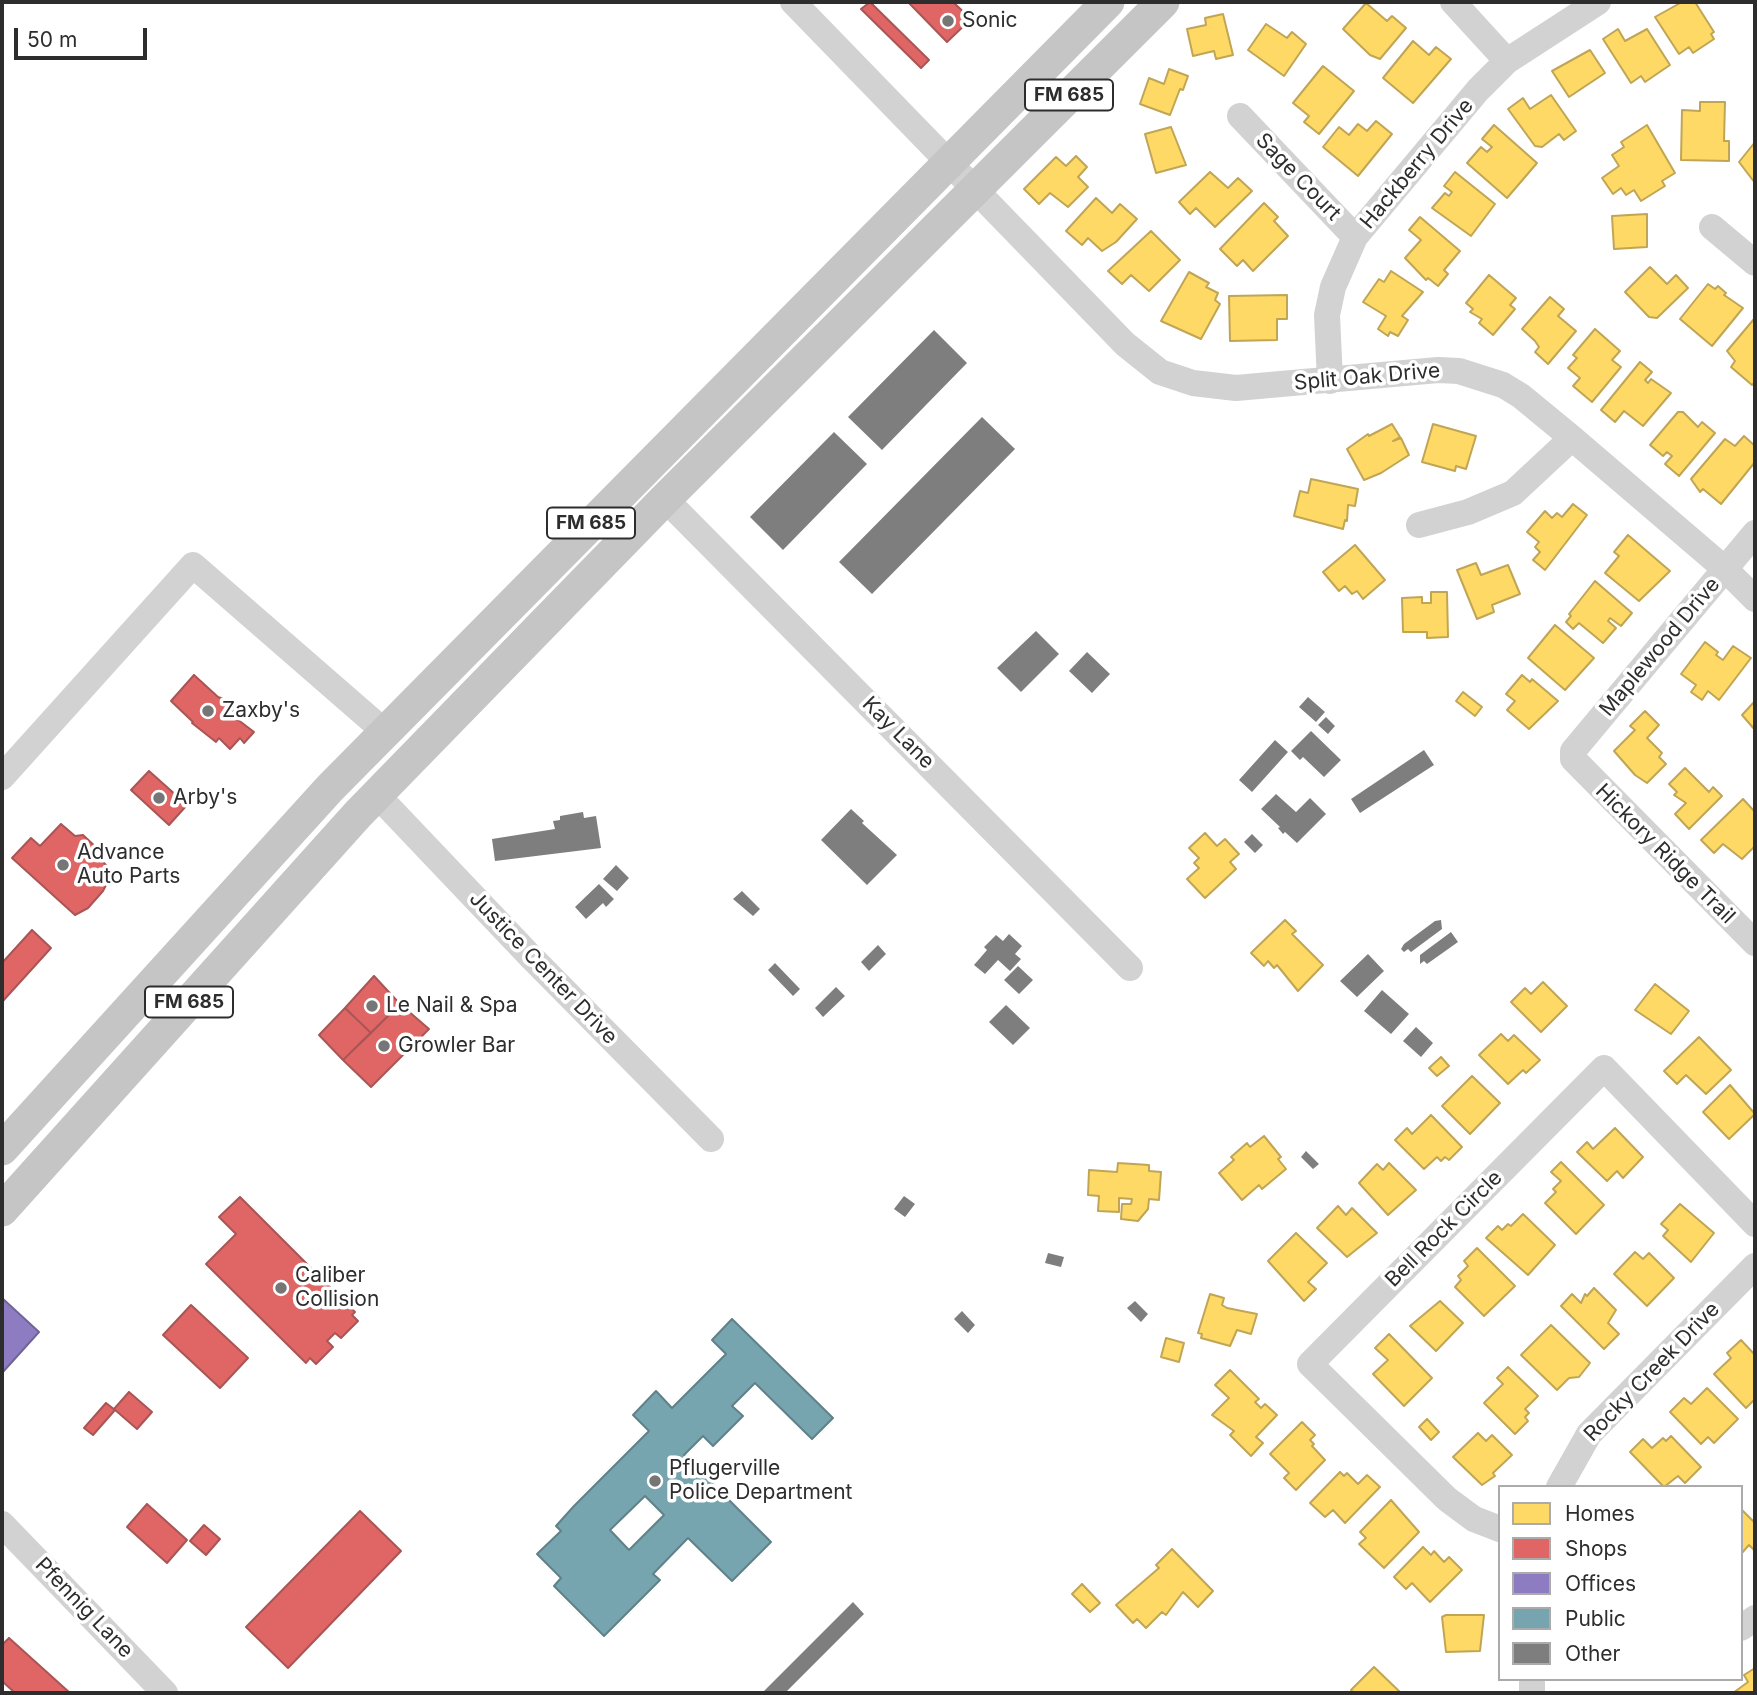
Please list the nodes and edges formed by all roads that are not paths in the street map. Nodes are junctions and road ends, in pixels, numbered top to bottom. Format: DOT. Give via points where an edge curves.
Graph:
graph roads {
  1 [pos="793,2"];
  2 [pos="1108,2"];
  3 [pos="1163,2"];
  4 [pos="1453,2"];
  5 [pos="1598,2"];
  6 [pos="1507,61"];
  7 [pos="1240,116"];
  8 [pos="947,161"];
  9 [pos="974,189"];
  10 [pos="1712,227"];
  11 [pos="1355,237"];
  12 [pos="1755,263"];
  13 [pos="1330,381"];
  14 [pos="1572,438"];
  15 [pos="665,499"];
  16 [pos="1419,525"];
  17 [pos="1755,533"];
  18 [pos="1726,569"];
  19 [pos="1755,599"];
  20 [pos="384,732"];
  21 [pos="1575,764"];
  22 [pos="2,777"];
  23 [pos="377,795"];
  24 [pos="1755,943"];
  25 [pos="1129,968"];
  26 [pos="711,1139"];
  27 [pos="2,1149"];
  28 [pos="2,1210"];
  29 [pos="1755,1224"];
  30 [pos="1755,1266"];
  31 [pos="1560,1485"];
  32 [pos="2,1524"];
  33 [pos="1498,1528"];
  34 [pos="165,1693"];
  1 -- 8 [label="street, Split Oak Drive"];
  2 -- 8 [label="main road, FM 685"];
  3 -- 9 [label="main road, FM 685"];
  4 -- 6 [label="street"];
  5 -- 6 [label="street, Hackberry Drive"];
  6 -- 11 [label="street, Hackberry Drive"];
  7 -- 11 [label="street, Sage Court"];
  8 -- 9 [label="street, Split Oak Drive"];
  8 -- 20 [label="main road, FM 685"];
  9 -- 13 [label="street, Split Oak Drive" via="1125,344 1160,372 1193,383 1236,388"];
  9 -- 15 [label="main road, FM 685"];
  10 -- 12 [label="street"];
  11 -- 13 [label="street, Hackberry Drive" via="1342,262 1327,315"];
  13 -- 14 [label="street, Split Oak Drive" via="1459,371 1503,385"];
  14 -- 16 [label="street" via="1513,493"];
  14 -- 18 [label="street, Split Oak Drive"];
  15 -- 23 [label="main road, FM 685"];
  15 -- 25 [label="street, Kay Lane"];
  17 -- 18 [label="street, Maplewood Drive"];
  18 -- 19 [label="street, Split Oak Drive"];
  18 -- 21 [label="street, Maplewood Drive" via="1573,751"];
  20 -- 22 [label="street" via="193,565"];
  20 -- 27 [label="main road, FM 685"];
  21 -- 24 [label="street, Hickory Ridge Trail"];
  23 -- 26 [label="street, Justice Center Drive"];
  23 -- 28 [label="main road, FM 685"];
  29 -- 33 [label="street, Bell Rock Circle" via="1604,1068 1310,1364 1447,1499 1474,1519"];
  30 -- 31 [label="street, Rocky Creek Drive" via="1589,1434"];
  32 -- 34 [label="street, Pfennig Lane"];
}
